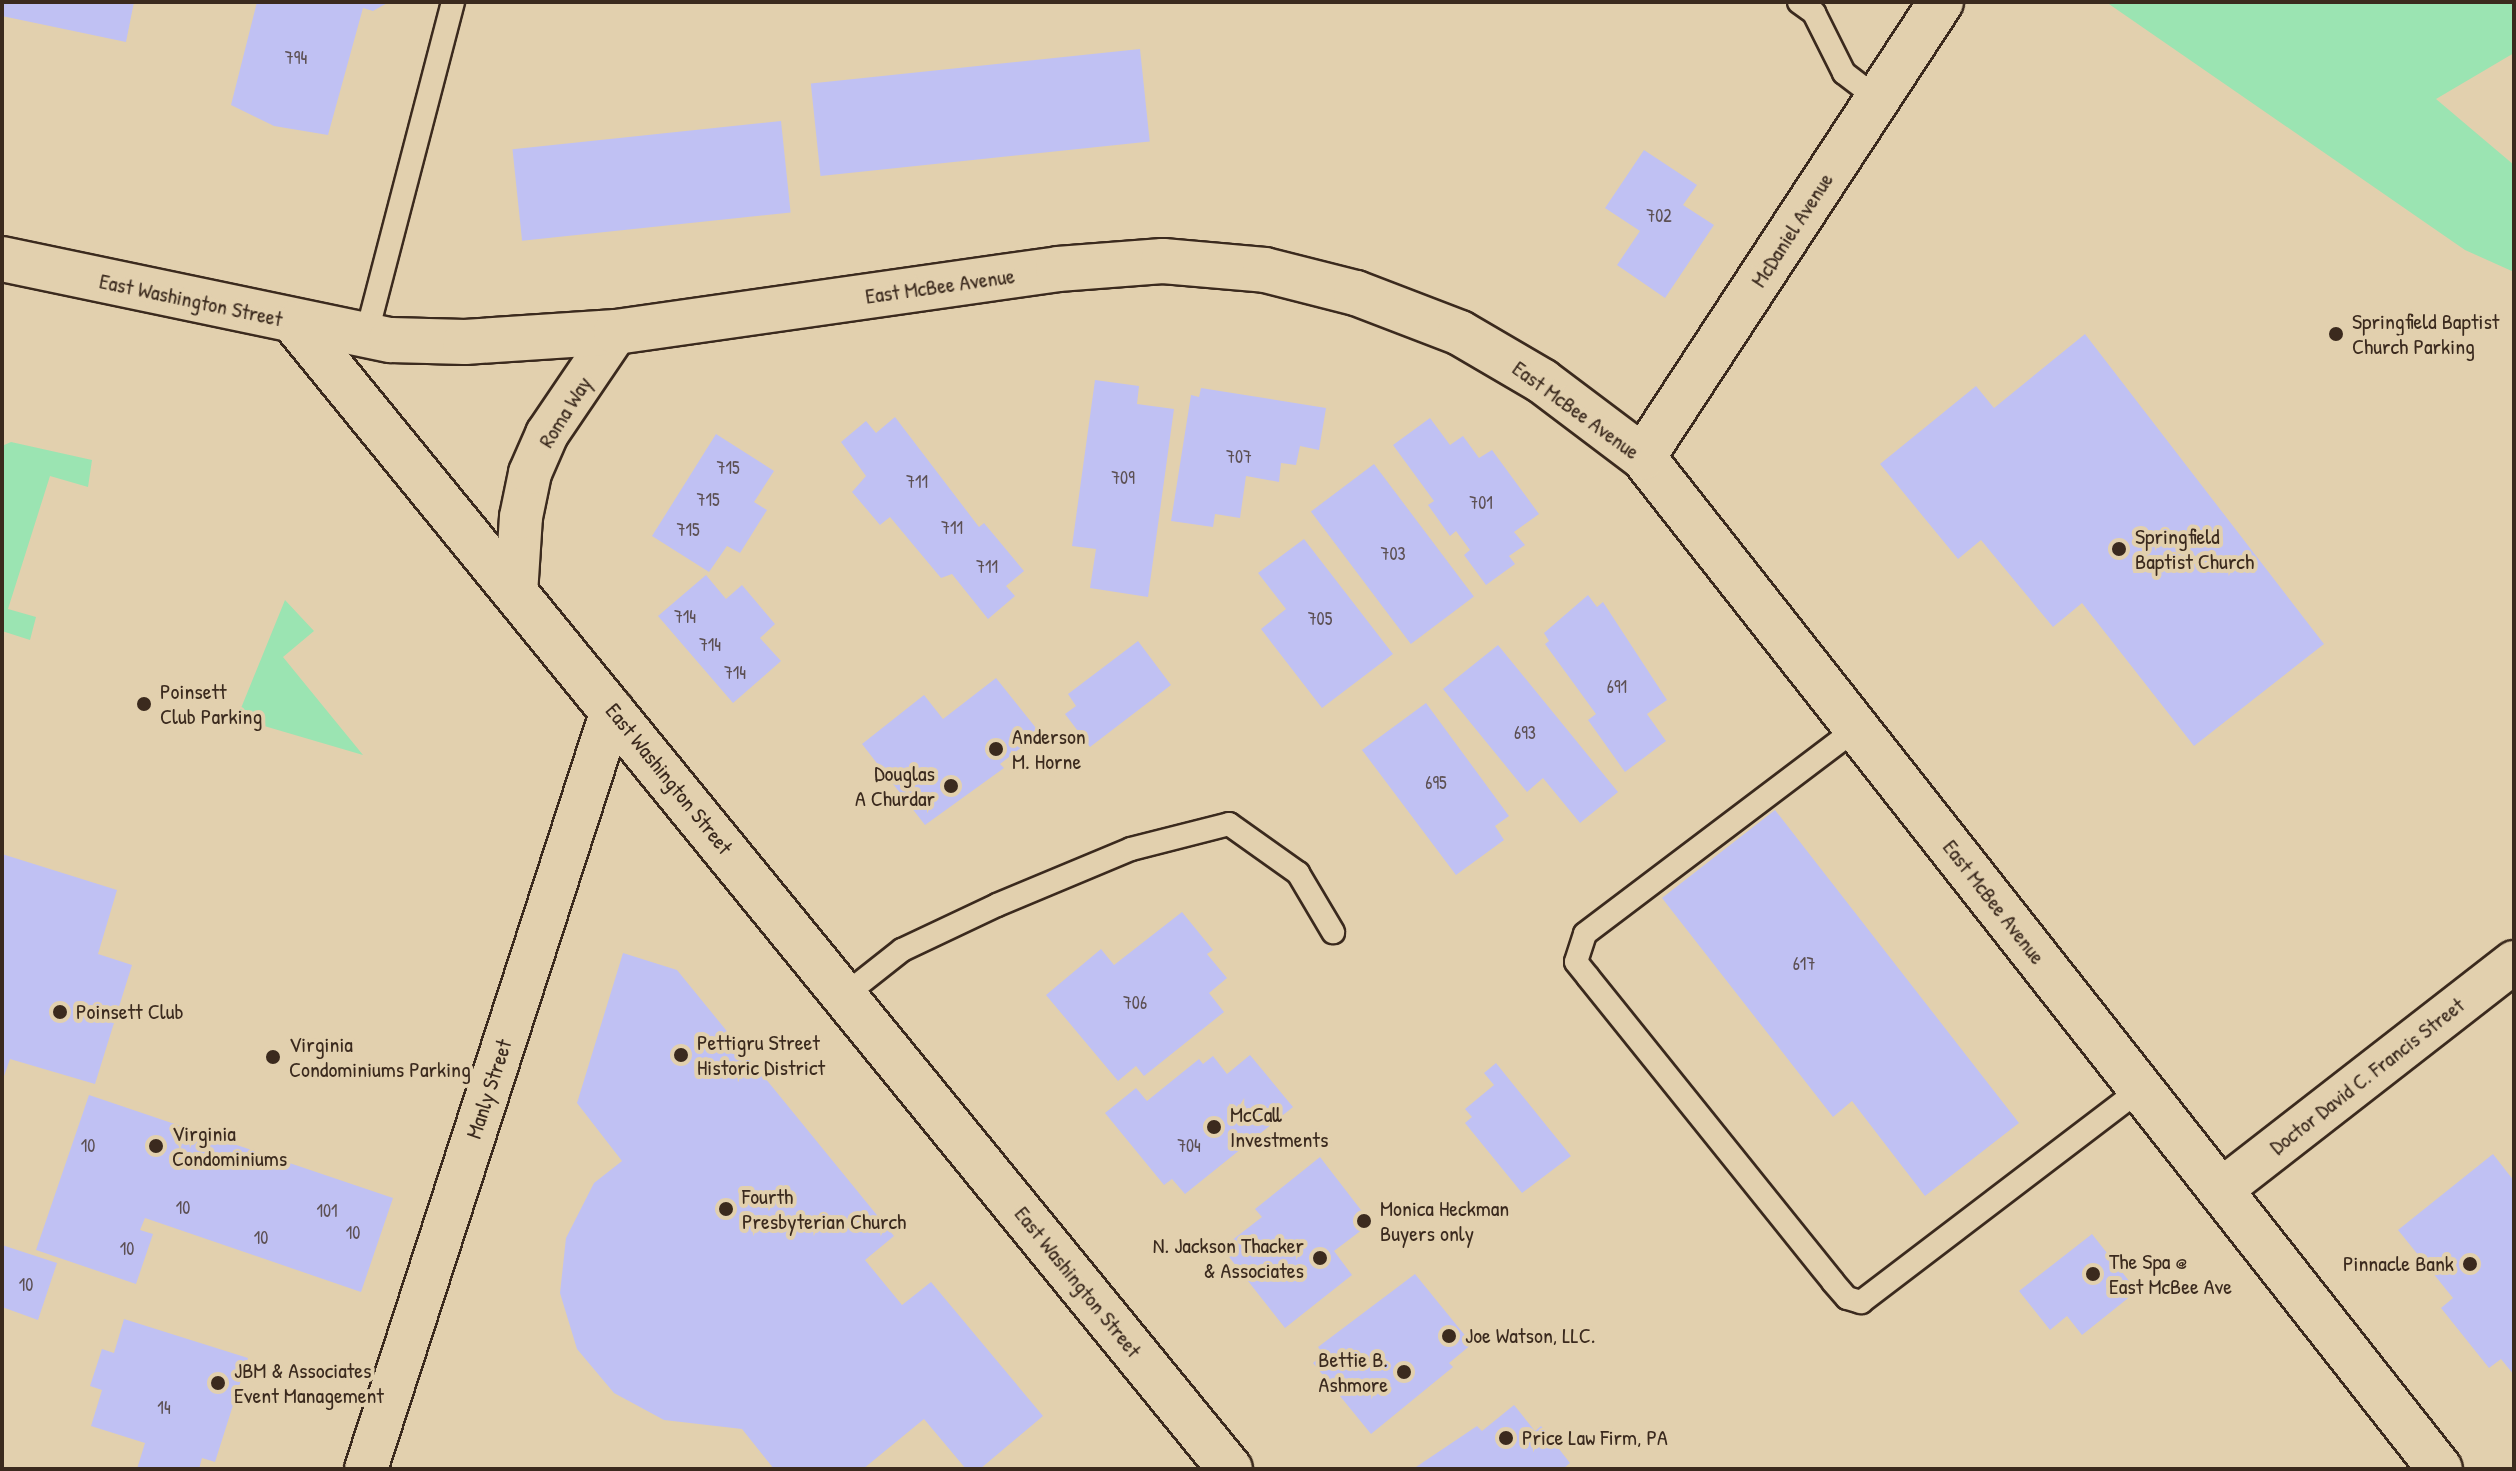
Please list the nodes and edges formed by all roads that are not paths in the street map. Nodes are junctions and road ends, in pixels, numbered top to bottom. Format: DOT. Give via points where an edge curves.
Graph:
graph roads {
  1 [pos="453,2"];
  2 [pos="1799,2"];
  3 [pos="1932,15"];
  4 [pos="1878,99"];
  5 [pos="2,259"];
  6 [pos="295,323"];
  7 [pos="616,332"];
  8 [pos="366,336"];
  9 [pos="1643,457"];
  10 [pos="516,594"];
  11 [pos="612,710"];
  12 [pos="1857,728"];
  13 [pos="1333,932"];
  14 [pos="2514,962"];
  15 [pos="845,995"];
  16 [pos="2141,1089"];
  17 [pos="2221,1190"];
  18 [pos="2427,1465"];
  19 [pos="366,1469"];
  20 [pos="1230,1469"];
  1 -- 8 [label="lane"];
  2 -- 4 [label="lane" via="1814,13 1844,73"];
  3 -- 4 [label="street, McDaniel Avenue"];
  4 -- 9 [label="street, McDaniel Avenue"];
  5 -- 6 [label="street, East Washington Street"];
  6 -- 8 [label="street, East McBee Avenue"];
  6 -- 10 [label="street, East Washington Street"];
  7 -- 8 [label="street, East McBee Avenue" via="465,342"];
  7 -- 9 [label="street, East McBee Avenue" via="1058,269 1163,261 1265,270 1356,293 1460,333 1542,381"];
  7 -- 10 [label="street, Roma Way" via="547,434 530,473"];
  9 -- 12 [label="street, East McBee Avenue"];
  10 -- 11 [label="street, East Washington Street"];
  11 -- 15 [label="street, East Washington Street"];
  11 -- 19 [label="street, Manly Street"];
  12 -- 16 [label="street, East McBee Avenue"];
  12 -- 16 [label="lane" via="1585,934 1576,962 1833,1282 1847,1298 1861,1302"];
  13 -- 15 [label="lane" via="1298,873 1229,824 1131,849 997,905 902,950"];
  14 -- 17 [label="street, Doctor David C. Francis Street"];
  15 -- 20 [label="street, East Washington Street"];
  16 -- 17 [label="street, East McBee Avenue"];
  17 -- 18 [label="street, East McBee Avenue"];
}
